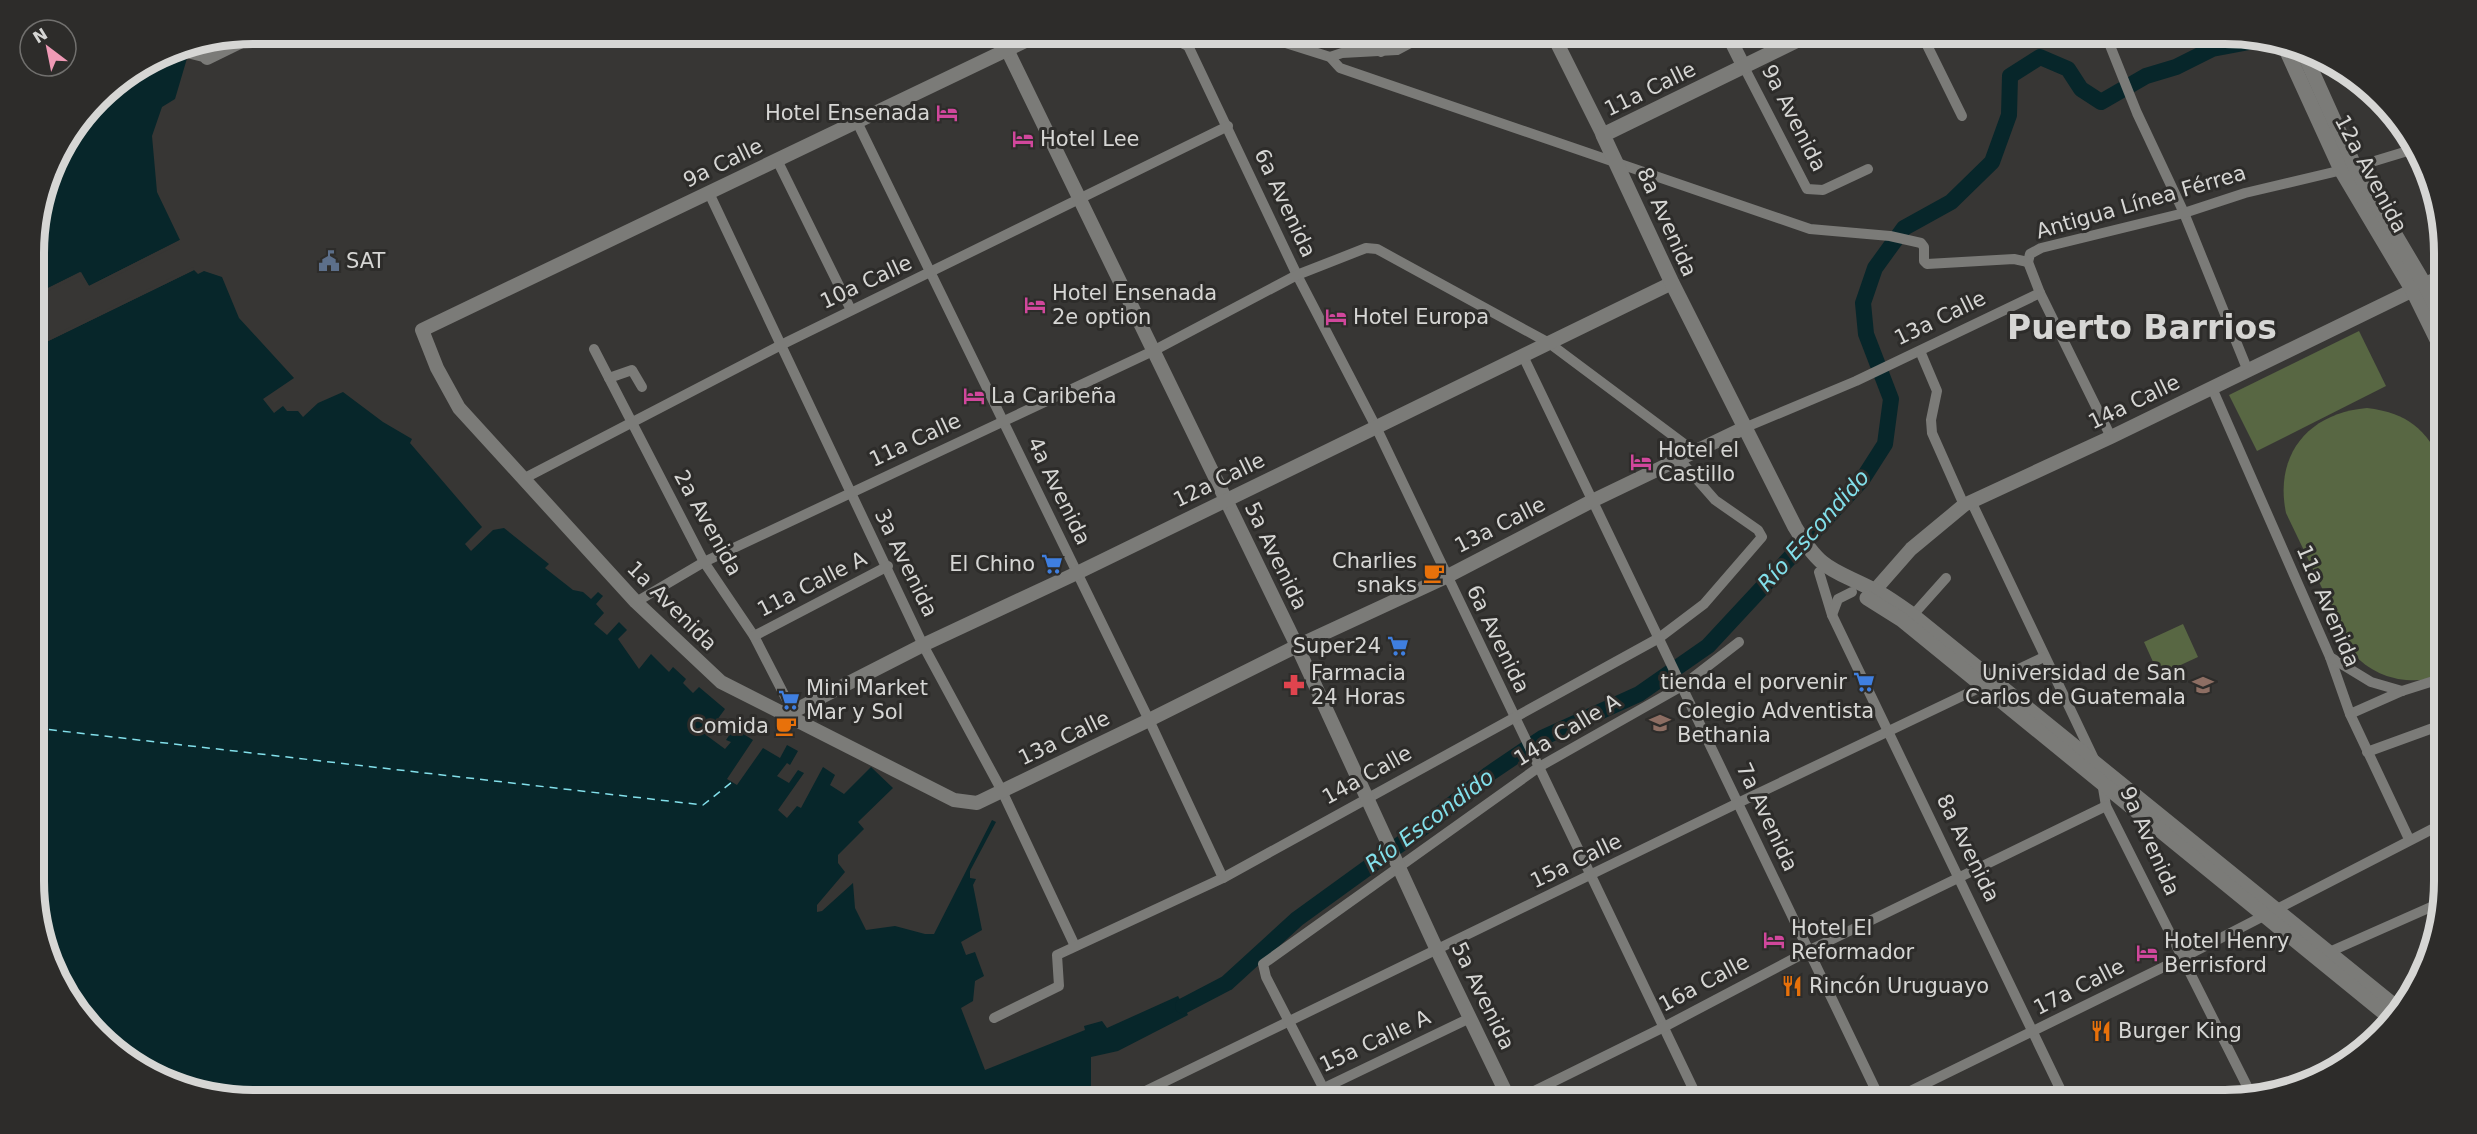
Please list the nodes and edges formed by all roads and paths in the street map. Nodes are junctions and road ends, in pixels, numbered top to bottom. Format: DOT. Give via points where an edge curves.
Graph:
graph roads {
  1 [pos="1004,44"];
  2 [pos="1019,44"];
  3 [pos="1184,44"];
  4 [pos="1289,44"];
  5 [pos="1376,44"];
  6 [pos="1408,44"];
  7 [pos="1558,44"];
  8 [pos="1732,44"];
  9 [pos="1790,44"];
  10 [pos="1926,44"];
  11 [pos="2110,44"];
  12 [pos="234,45"];
  13 [pos="1188,46"];
  14 [pos="1007,50"];
  15 [pos="1381,52"];
  16 [pos="191,54"];
  17 [pos="2289,54"];
  18 [pos="1330,57"];
  19 [pos="207,58"];
  20 [pos="2306,60"];
  21 [pos="1744,67"];
  22 [pos="1962,116"];
  23 [pos="857,122"];
  24 [pos="1228,126"];
  25 [pos="1603,135"];
  26 [pos="2407,151"];
  27 [pos="777,160"];
  28 [pos="1616,161"];
  29 [pos="2348,168"];
  30 [pos="1868,169"];
  31 [pos="709,193"];
  32 [pos="1079,200"];
  33 [pos="2184,213"];
  34 [pos="2028,262"];
  35 [pos="931,273"];
  36 [pos="1297,275"];
  37 [pos="2434,280"];
  38 [pos="1671,283"];
  39 [pos="2419,288"];
  40 [pos="2040,293"];
  41 [pos="2434,308"];
  42 [pos="851,310"];
  43 [pos="422,330"];
  44 [pos="2434,330"];
  45 [pos="1549,343"];
  46 [pos="783,344"];
  47 [pos="594,349"];
  48 [pos="1154,351"];
  49 [pos="1916,353"];
  50 [pos="1523,356"];
  51 [pos="2248,371"];
  52 [pos="609,378"];
  53 [pos="642,387"];
  54 [pos="2212,388"];
  55 [pos="1004,422"];
  56 [pos="631,423"];
  57 [pos="1376,427"];
  58 [pos="1744,428"];
  59 [pos="2111,437"];
  60 [pos="1695,452"];
  61 [pos="1679,459"];
  62 [pos="523,479"];
  63 [pos="850,494"];
  64 [pos="1225,501"];
  65 [pos="1592,501"];
  66 [pos="1968,503"];
  67 [pos="1806,552"];
  68 [pos="704,562"];
  69 [pos="888,566"];
  70 [pos="1819,572"];
  71 [pos="1077,573"];
  72 [pos="1446,577"];
  73 [pos="1946,578"];
  74 [pos="1851,592"];
  75 [pos="1872,595"];
  76 [pos="636,602"];
  77 [pos="1832,615"];
  78 [pos="1913,615"];
  79 [pos="754,636"];
  80 [pos="1659,638"];
  81 [pos="1739,642"];
  82 [pos="923,645"];
  83 [pos="1297,646"];
  84 [pos="2043,657"];
  85 [pos="2330,657"];
  86 [pos="2434,681"];
  87 [pos="1681,683"];
  88 [pos="1988,684"];
  89 [pos="2402,691"];
  90 [pos="789,714"];
  91 [pos="2350,714"];
  92 [pos="1149,720"];
  93 [pos="1516,722"];
  94 [pos="2434,728"];
  95 [pos="1888,732"];
  96 [pos="2367,752"];
  97 [pos="2096,764"];
  98 [pos="1538,766"];
  99 [pos="2103,786"];
  100 [pos="1002,791"];
  101 [pos="1368,798"];
  102 [pos="982,801"];
  103 [pos="1740,802"];
  104 [pos="2106,806"];
  105 [pos="2434,828"];
  106 [pos="2409,839"];
  107 [pos="1398,863"];
  108 [pos="1591,876"];
  109 [pos="1959,877"];
  110 [pos="1222,878"];
  111 [pos="2432,906"];
  112 [pos="2271,913"];
  113 [pos="1075,946"];
  114 [pos="1437,950"];
  115 [pos="1810,950"];
  116 [pos="2327,953"];
  117 [pos="2182,958"];
  118 [pos="2393,1005"];
  119 [pos="2386,1014"];
  120 [pos="994,1018"];
  121 [pos="1470,1018"];
  122 [pos="1289,1023"];
  123 [pos="1662,1028"];
  124 [pos="2034,1032"];
  125 [pos="1323,1088"];
  126 [pos="2248,1088"];
  127 [pos="1148,1090"];
  128 [pos="1319,1090"];
  129 [pos="1505,1090"];
  130 [pos="1536,1090"];
  131 [pos="1693,1090"];
  132 [pos="1876,1090"];
  133 [pos="1913,1090"];
  134 [pos="2061,1090"];
  1 -- 14 [label="street, 5a Avenida"];
  2 -- 14 [label="street, 9a Calle"];
  3 -- 13 [label="street"];
  4 -- 18 [label="street, Antigua Línea Férrea"];
  5 -- 15 [label="street"];
  6 -- 15 [label="street"];
  7 -- 25 [label="street, 8a Avenida"];
  8 -- 21 [label="street, 9a Avenida"];
  9 -- 21 [label="main road, 11a Calle"];
  10 -- 22 [label="street"];
  11 -- 33 [label="street"];
  12 -- 19 [label="street"];
  13 -- 24 [label="street, 6a Avenida"];
  14 -- 23 [label="street, 9a Calle"];
  14 -- 32 [label="street, 5a Avenida"];
  15 -- 18 [label="street"];
  16 -- 19 [label="street"];
  17 -- 29 [label="main road, 12a Avenida"];
  18 -- 28 [label="street, Antigua Línea Férrea" via="1340,68"];
  20 -- 29 [label="main road, 12a Avenida"];
  21 -- 25 [label="main road, 11a Calle"];
  21 -- 30 [label="street, 9a Avenida" via="1807,189 1823,190"];
  23 -- 27 [label="street, 9a Calle"];
  23 -- 35 [label="street, 4a Avenida"];
  24 -- 32 [label="street, 10a Calle"];
  24 -- 36 [label="street, 6a Avenida"];
  25 -- 28 [label="main road, 8a Avenida"];
  26 -- 29 [label="street, Antigua Línea Férrea"];
  27 -- 31 [label="street, 9a Calle"];
  27 -- 42 [label="street"];
  28 -- 34 [label="street, Antigua Línea Férrea" via="1810,229 1890,236 1921,243 1927,264 2014,259"];
  28 -- 38 [label="main road, 8a Avenida"];
  29 -- 33 [label="street, Antigua Línea Férrea" via="2255,190"];
  29 -- 39 [label="main road, 12a Avenida"];
  31 -- 43 [label="street, 9a Calle"];
  31 -- 46 [label="street, 3a Avenida"];
  32 -- 35 [label="street, 10a Calle"];
  32 -- 48 [label="street, 5a Avenida"];
  33 -- 34 [label="street, Antigua Línea Férrea" via="2041,248 2030,254"];
  33 -- 51 [label="street"];
  34 -- 40 [label="street"];
  35 -- 42 [label="street, 10a Calle"];
  35 -- 55 [label="street, 4a Avenida"];
  36 -- 45 [label="street, 11a Calle" via="1360,250 1377,249"];
  36 -- 48 [label="street, 11a Calle"];
  36 -- 57 [label="street, 6a Avenida"];
  37 -- 39 [label="street, 14a Calle"];
  38 -- 45 [label="street, 12a Calle"];
  38 -- 58 [label="main road, 8a Avenida"];
  39 -- 41 [label="main road, 12a Avenida"];
  39 -- 44 [label="main road, 12a Avenida"];
  39 -- 51 [label="street, 14a Calle"];
  40 -- 49 [label="street, 13a Calle"];
  40 -- 59 [label="street"];
  42 -- 46 [label="street, 10a Calle"];
  43 -- 62 [label="street, 1a Avenida" via="459,408"];
  45 -- 50 [label="street, 12a Calle"];
  45 -- 60 [label="street"];
  46 -- 56 [label="street, 10a Calle"];
  46 -- 63 [label="street, 3a Avenida"];
  47 -- 52 [label="street, 2a Avenida"];
  48 -- 55 [label="street, 11a Calle"];
  48 -- 64 [label="street, 5a Avenida"];
  49 -- 58 [label="street, 13a Calle"];
  49 -- 66 [label="street, 9a Avenida" via="1937,391 1932,434"];
  50 -- 57 [label="street, 12a Calle"];
  50 -- 65 [label="street, 7a Avenida"];
  51 -- 54 [label="street, 14a Calle"];
  52 -- 53 [label="street" via="632,370"];
  52 -- 56 [label="street, 2a Avenida"];
  54 -- 59 [label="street, 14a Calle"];
  54 -- 85 [label="street, 11a Avenida"];
  55 -- 63 [label="street, 11a Calle"];
  55 -- 71 [label="street, 4a Avenida"];
  56 -- 62 [label="street, 10a Calle"];
  56 -- 68 [label="street, 2a Avenida"];
  57 -- 64 [label="street, 12a Calle"];
  57 -- 72 [label="street, 6a Avenida"];
  58 -- 60 [label="street, 13a Calle"];
  58 -- 67 [label="main road, 8a Avenida"];
  59 -- 66 [label="street, 14a Calle"];
  60 -- 61 [label="street, 13a Calle"];
  61 -- 65 [label="street, 13a Calle"];
  61 -- 80 [label="street, 14a Calle" via="1715,500 1758,530 1761,540 1704,604"];
  62 -- 76 [label="street, 1a Avenida"];
  63 -- 68 [label="street, 11a Calle"];
  63 -- 69 [label="street, 3a Avenida"];
  64 -- 71 [label="street, 12a Calle"];
  64 -- 83 [label="street, 5a Avenida"];
  65 -- 72 [label="street, 13a Calle"];
  65 -- 80 [label="street, 7a Avenida"];
  66 -- 75 [label="street, 14a Calle" via="1911,549"];
  66 -- 84 [label="street, 9a Avenida"];
  67 -- 70 [label="main road, 8a Avenida"];
  67 -- 75 [label="main road, 8a Avenida"];
  68 -- 76 [label="street, 11a Calle"];
  68 -- 79 [label="street, 2a Avenida"];
  69 -- 79 [label="street, 11a Calle A"];
  69 -- 82 [label="street, 3a Avenida"];
  70 -- 74 [label="main road, 8a Avenida"];
  70 -- 77 [label="street, 8a Avenida"];
  71 -- 82 [label="street, 12a Calle"];
  71 -- 92 [label="street, 4a Avenida"];
  72 -- 83 [label="street, 13a Calle"];
  72 -- 93 [label="street, 6a Avenida"];
  73 -- 78 [label="street"];
  74 -- 75 [label="main road, 8a Avenida"];
  74 -- 77 [label="street" via="1838,599"];
  75 -- 78 [label="main road"];
  75 -- 88 [label="main road"];
  76 -- 90 [label="street, 1a Avenida" via="721,682"];
  77 -- 95 [label="street, 8a Avenida"];
  78 -- 88 [label="main road"];
  79 -- 90 [label="street, 2a Avenida"];
  80 -- 87 [label="street, 7a Avenida"];
  80 -- 93 [label="street, 14a Calle"];
  81 -- 87 [label="street, 14a Calle A"];
  82 -- 90 [label="street, 12a Calle"];
  82 -- 100 [label="street, 3a Avenida"];
  83 -- 92 [label="street, 13a Calle"];
  83 -- 101 [label="street, 5a Avenida"];
  84 -- 88 [label="street, 15a Calle"];
  84 -- 97 [label="street, 9a Avenida"];
  85 -- 89 [label="street" via="2371,682"];
  85 -- 91 [label="street, 11a Avenida"];
  86 -- 89 [label="street"];
  87 -- 98 [label="street, 14a Calle A"];
  87 -- 103 [label="street, 7a Avenida"];
  88 -- 95 [label="street, 15a Calle"];
  88 -- 97 [label="main road"];
  88 -- 99 [label="main road"];
  89 -- 91 [label="street"];
  90 -- 102 [label="street, 1a Avenida" via="954,800"];
  91 -- 96 [label="street, 11a Avenida"];
  92 -- 100 [label="street, 13a Calle"];
  92 -- 110 [label="street, 4a Avenida"];
  93 -- 98 [label="street, 6a Avenida"];
  93 -- 101 [label="street, 14a Calle"];
  94 -- 96 [label="street"];
  95 -- 103 [label="street, 15a Calle"];
  95 -- 109 [label="street, 8a Avenida"];
  96 -- 106 [label="street, 11a Avenida"];
  97 -- 99 [label="street, 9a Avenida"];
  97 -- 112 [label="main road"];
  98 -- 107 [label="street, 14a Calle A"];
  98 -- 108 [label="street, 6a Avenida"];
  99 -- 104 [label="street, 9a Avenida"];
  99 -- 112 [label="main road"];
  100 -- 102 [label="street, 13a Calle"];
  100 -- 113 [label="street, 3a Avenida"];
  101 -- 107 [label="street, 5a Avenida"];
  101 -- 110 [label="street, 14a Calle"];
  103 -- 108 [label="street, 15a Calle"];
  103 -- 115 [label="street, 7a Avenida"];
  104 -- 109 [label="street, 16a Calle"];
  104 -- 117 [label="street, 9a Avenida"];
  105 -- 106 [label="street, 17a Calle"];
  106 -- 112 [label="street, 17a Calle"];
  107 -- 114 [label="street, 5a Avenida"];
  107 -- 122 [label="street, 14a Calle A" via="1263,964"];
  108 -- 114 [label="street, 15a Calle"];
  108 -- 123 [label="street, 6a Avenida"];
  109 -- 115 [label="street, 16a Calle"];
  109 -- 124 [label="street, 8a Avenida"];
  110 -- 113 [label="street, 14a Calle"];
  111 -- 116 [label="street"];
  112 -- 116 [label="main road"];
  112 -- 117 [label="street, 17a Calle"];
  112 -- 119 [label="main road"];
  113 -- 120 [label="street, 14a Calle" via="1057,955 1059,986"];
  114 -- 121 [label="street, 5a Avenida"];
  114 -- 122 [label="street, 15a Calle"];
  115 -- 123 [label="street, 16a Calle"];
  115 -- 132 [label="street, 7a Avenida"];
  116 -- 118 [label="main road"];
  117 -- 124 [label="street, 17a Calle"];
  117 -- 126 [label="street, 9a Avenida"];
  121 -- 125 [label="street, 15a Calle A"];
  121 -- 129 [label="street, 5a Avenida"];
  122 -- 125 [label="street"];
  122 -- 127 [label="street, 15a Calle"];
  123 -- 130 [label="street, 16a Calle"];
  123 -- 131 [label="street, 6a Avenida"];
  124 -- 133 [label="street, 17a Calle"];
  124 -- 134 [label="street, 8a Avenida"];
  125 -- 128 [label="street, 15a Calle A"];
}
